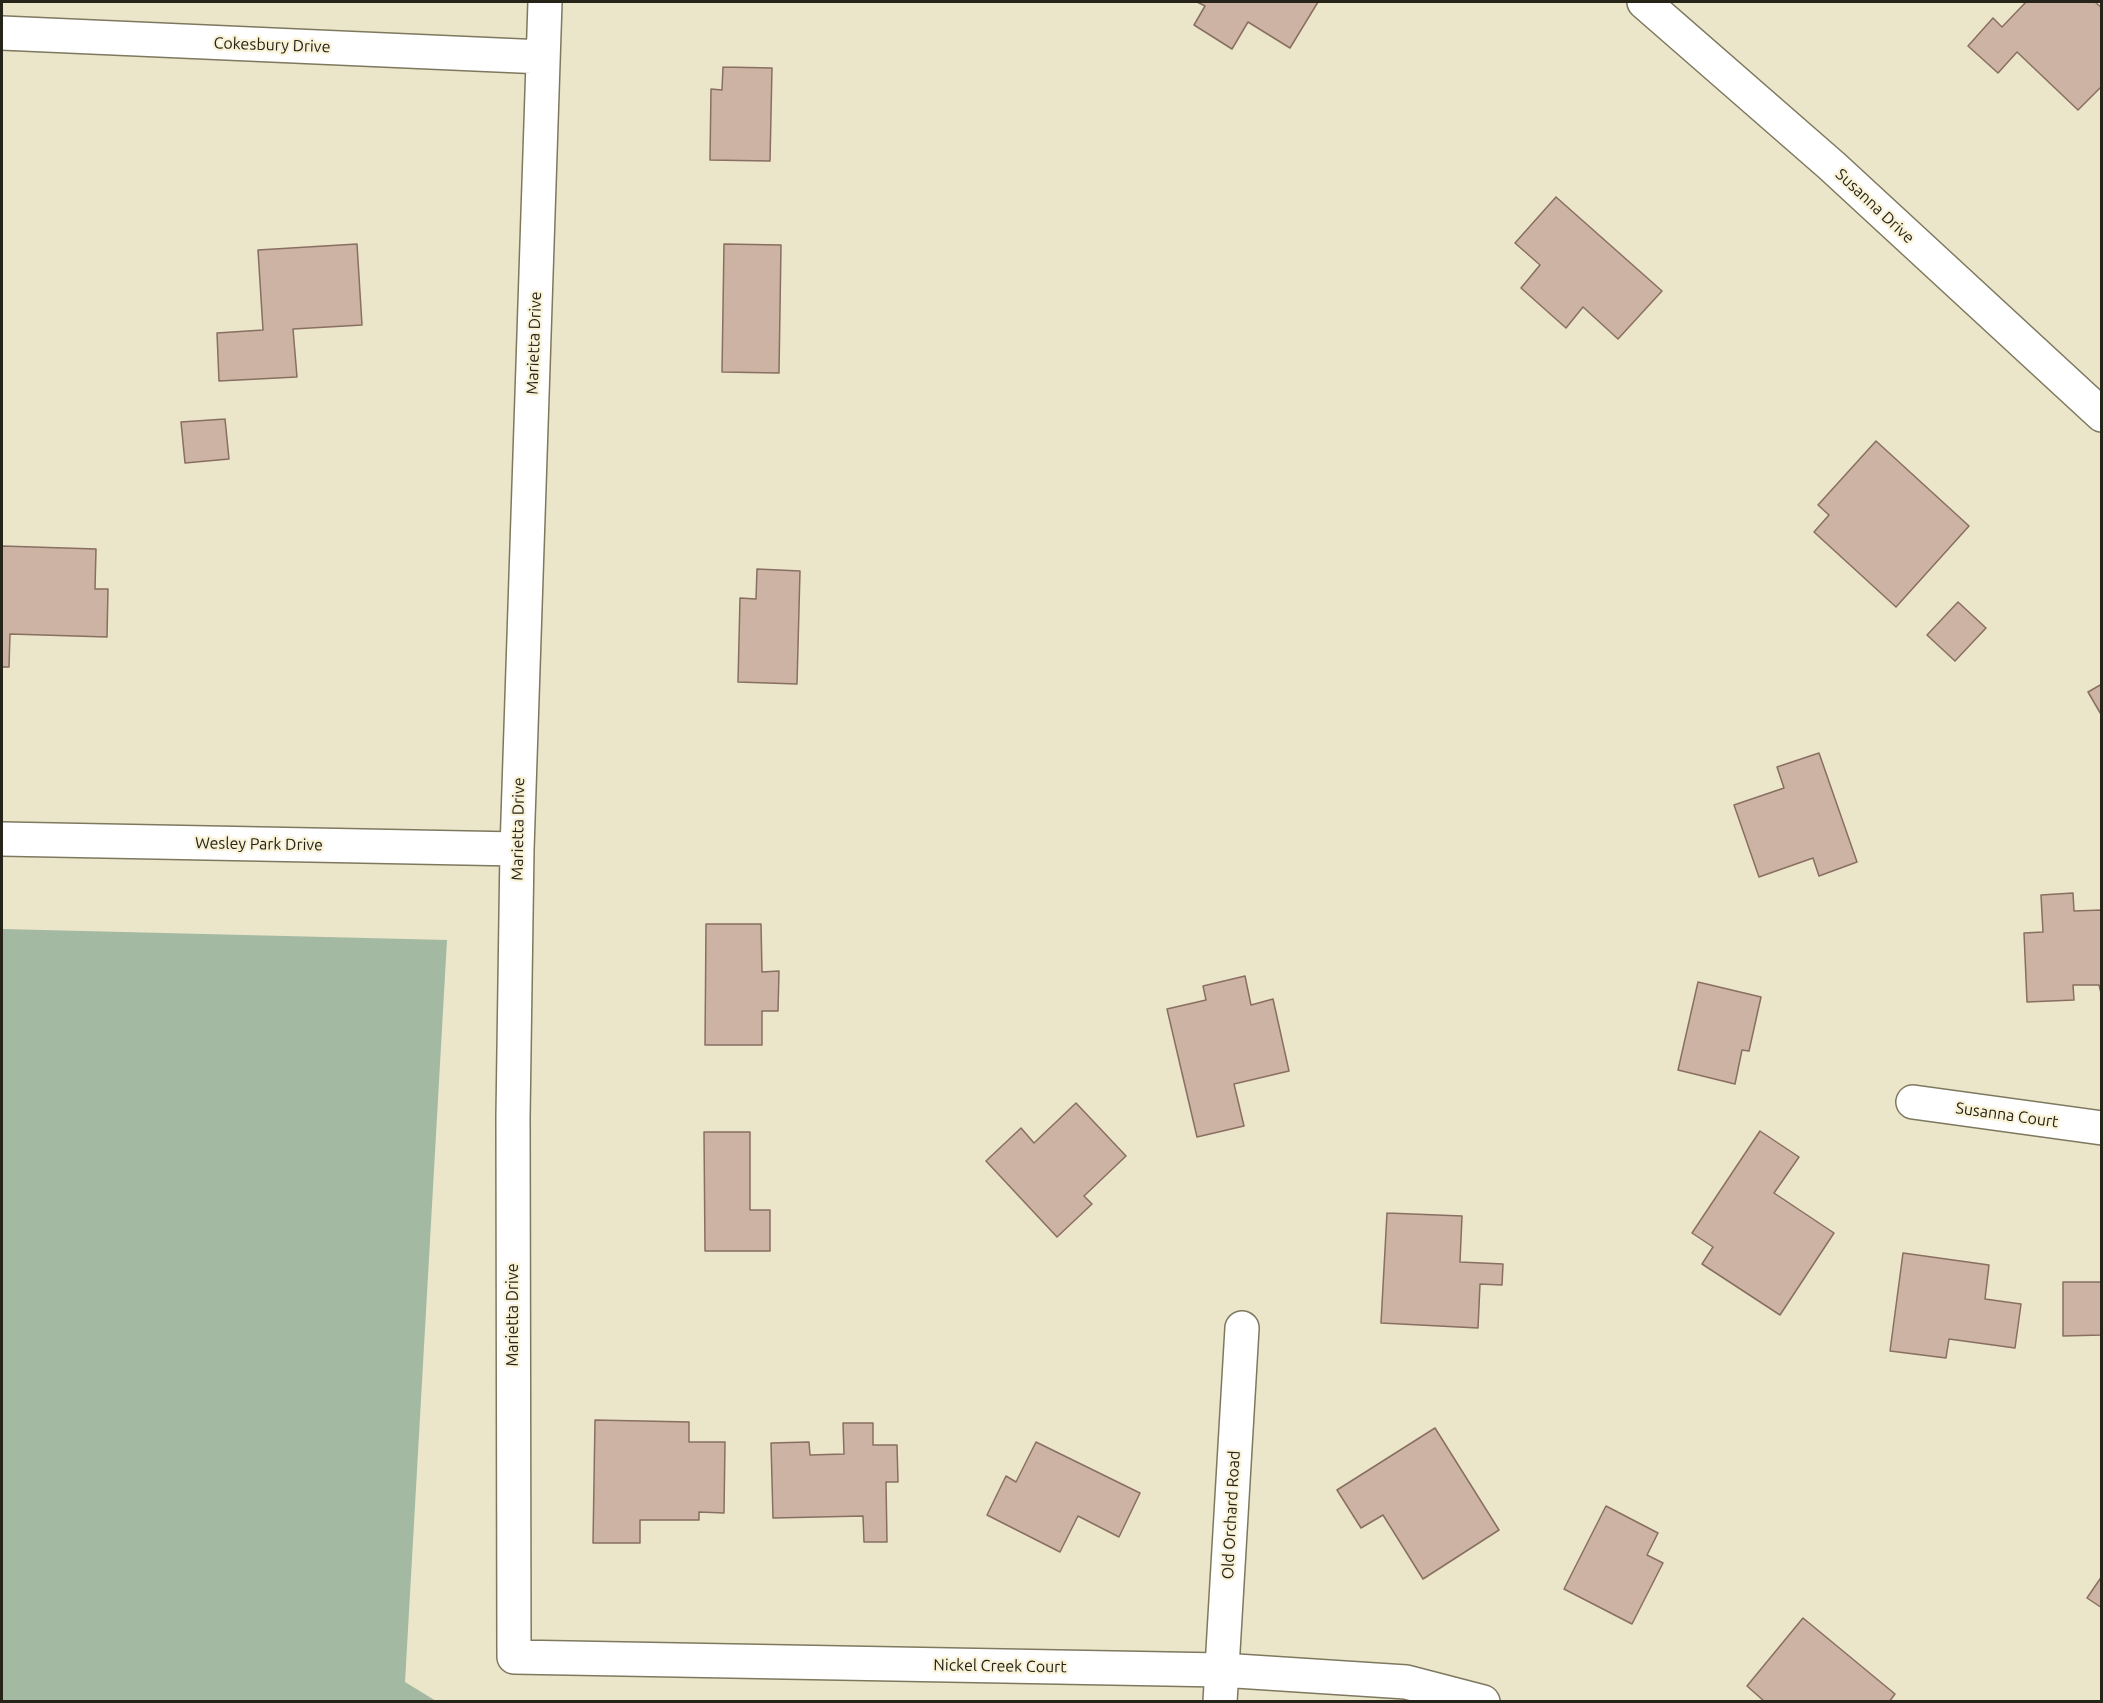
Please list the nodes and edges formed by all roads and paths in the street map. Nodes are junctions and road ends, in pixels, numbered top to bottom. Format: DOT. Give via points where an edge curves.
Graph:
graph roads {
  1 [pos="545,2"];
  2 [pos="1644,2"];
  3 [pos="2,33"];
  4 [pos="543,57"];
  5 [pos="2102,415"];
  6 [pos="2,839"];
  7 [pos="518,849"];
  8 [pos="1913,1102"];
  9 [pos="2102,1128"];
  10 [pos="1242,1328"];
  11 [pos="514,1657"];
  12 [pos="1221,1686"];
  13 [pos="1483,1701"];
  1 -- 4 [label="street, Marietta Drive"];
  2 -- 5 [label="street, Susanna Drive" via="1832,166"];
  3 -- 4 [label="street, Cokesbury Drive"];
  4 -- 7 [label="street, Marietta Drive"];
  6 -- 7 [label="street, Wesley Park Drive"];
  7 -- 11 [label="street, Marietta Drive" via="513,1117"];
  8 -- 9 [label="street, Susanna Court"];
  10 -- 12 [label="street, Old Orchard Road"];
  11 -- 12 [label="street, Nickel Creek Court"];
  12 -- 13 [label="street, Nickel Creek Court" via="1406,1682"];
}
